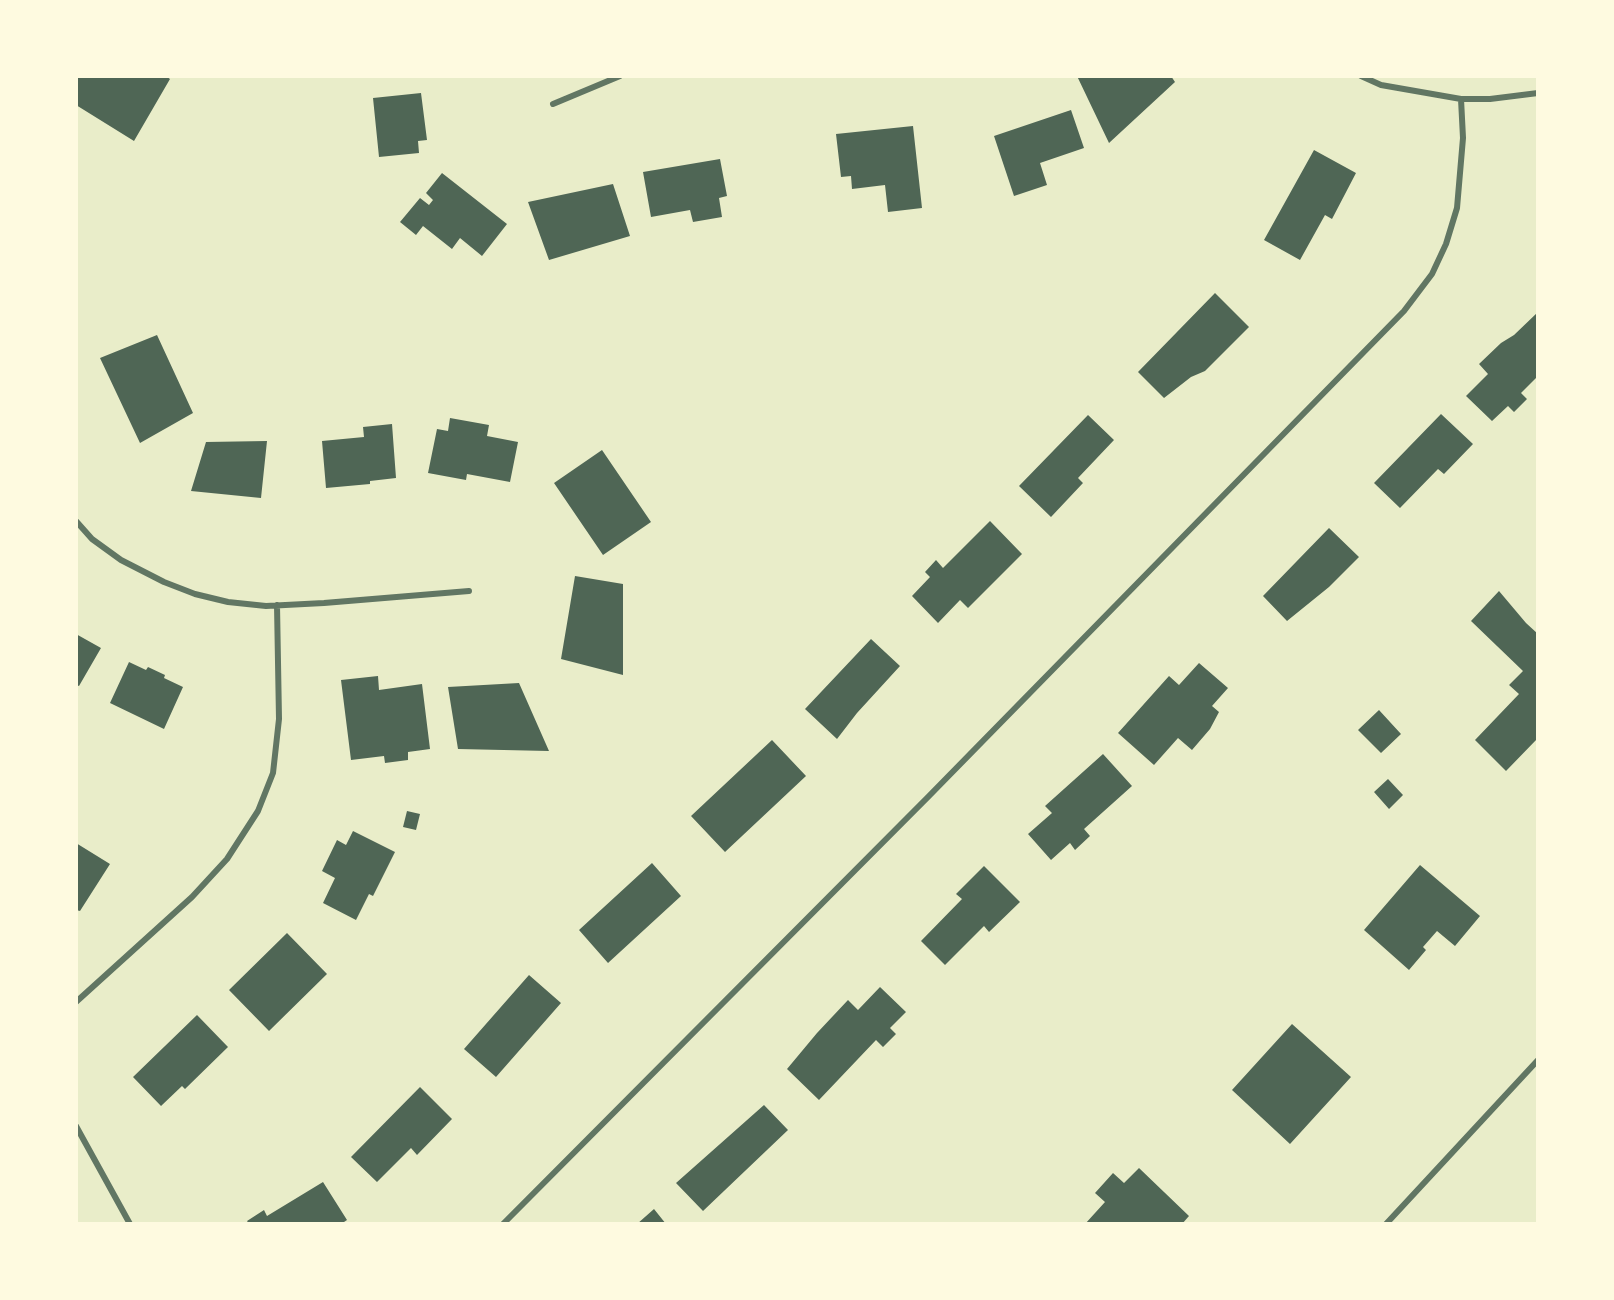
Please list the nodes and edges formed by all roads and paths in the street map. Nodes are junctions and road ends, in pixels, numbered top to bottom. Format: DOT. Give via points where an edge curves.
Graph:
graph roads {
  1 [pos="620,76"];
  2 [pos="1361,76"];
  3 [pos="1538,93"];
  4 [pos="1461,99"];
  5 [pos="553,105"];
  6 [pos="76,521"];
  7 [pos="469,591"];
  8 [pos="278,605"];
  9 [pos="76,1002"];
  10 [pos="1538,1060"];
  11 [pos="76,1126"];
  12 [pos="130,1224"];
  13 [pos="503,1224"];
  14 [pos="1386,1224"];
  1 -- 5 [label="street"];
  2 -- 4 [label="street" via="1381,85"];
  3 -- 4 [label="street"];
  4 -- 13 [label="street" via="1463,138 1457,208 1432,274 1404,311"];
  6 -- 8 [label="street" via="92,539 121,560 164,582 228,602"];
  7 -- 8 [label="street"];
  8 -- 9 [label="street" via="279,719 273,773 258,811 227,859 192,897"];
  10 -- 14 [label="street"];
  11 -- 12 [label="street"];
}
